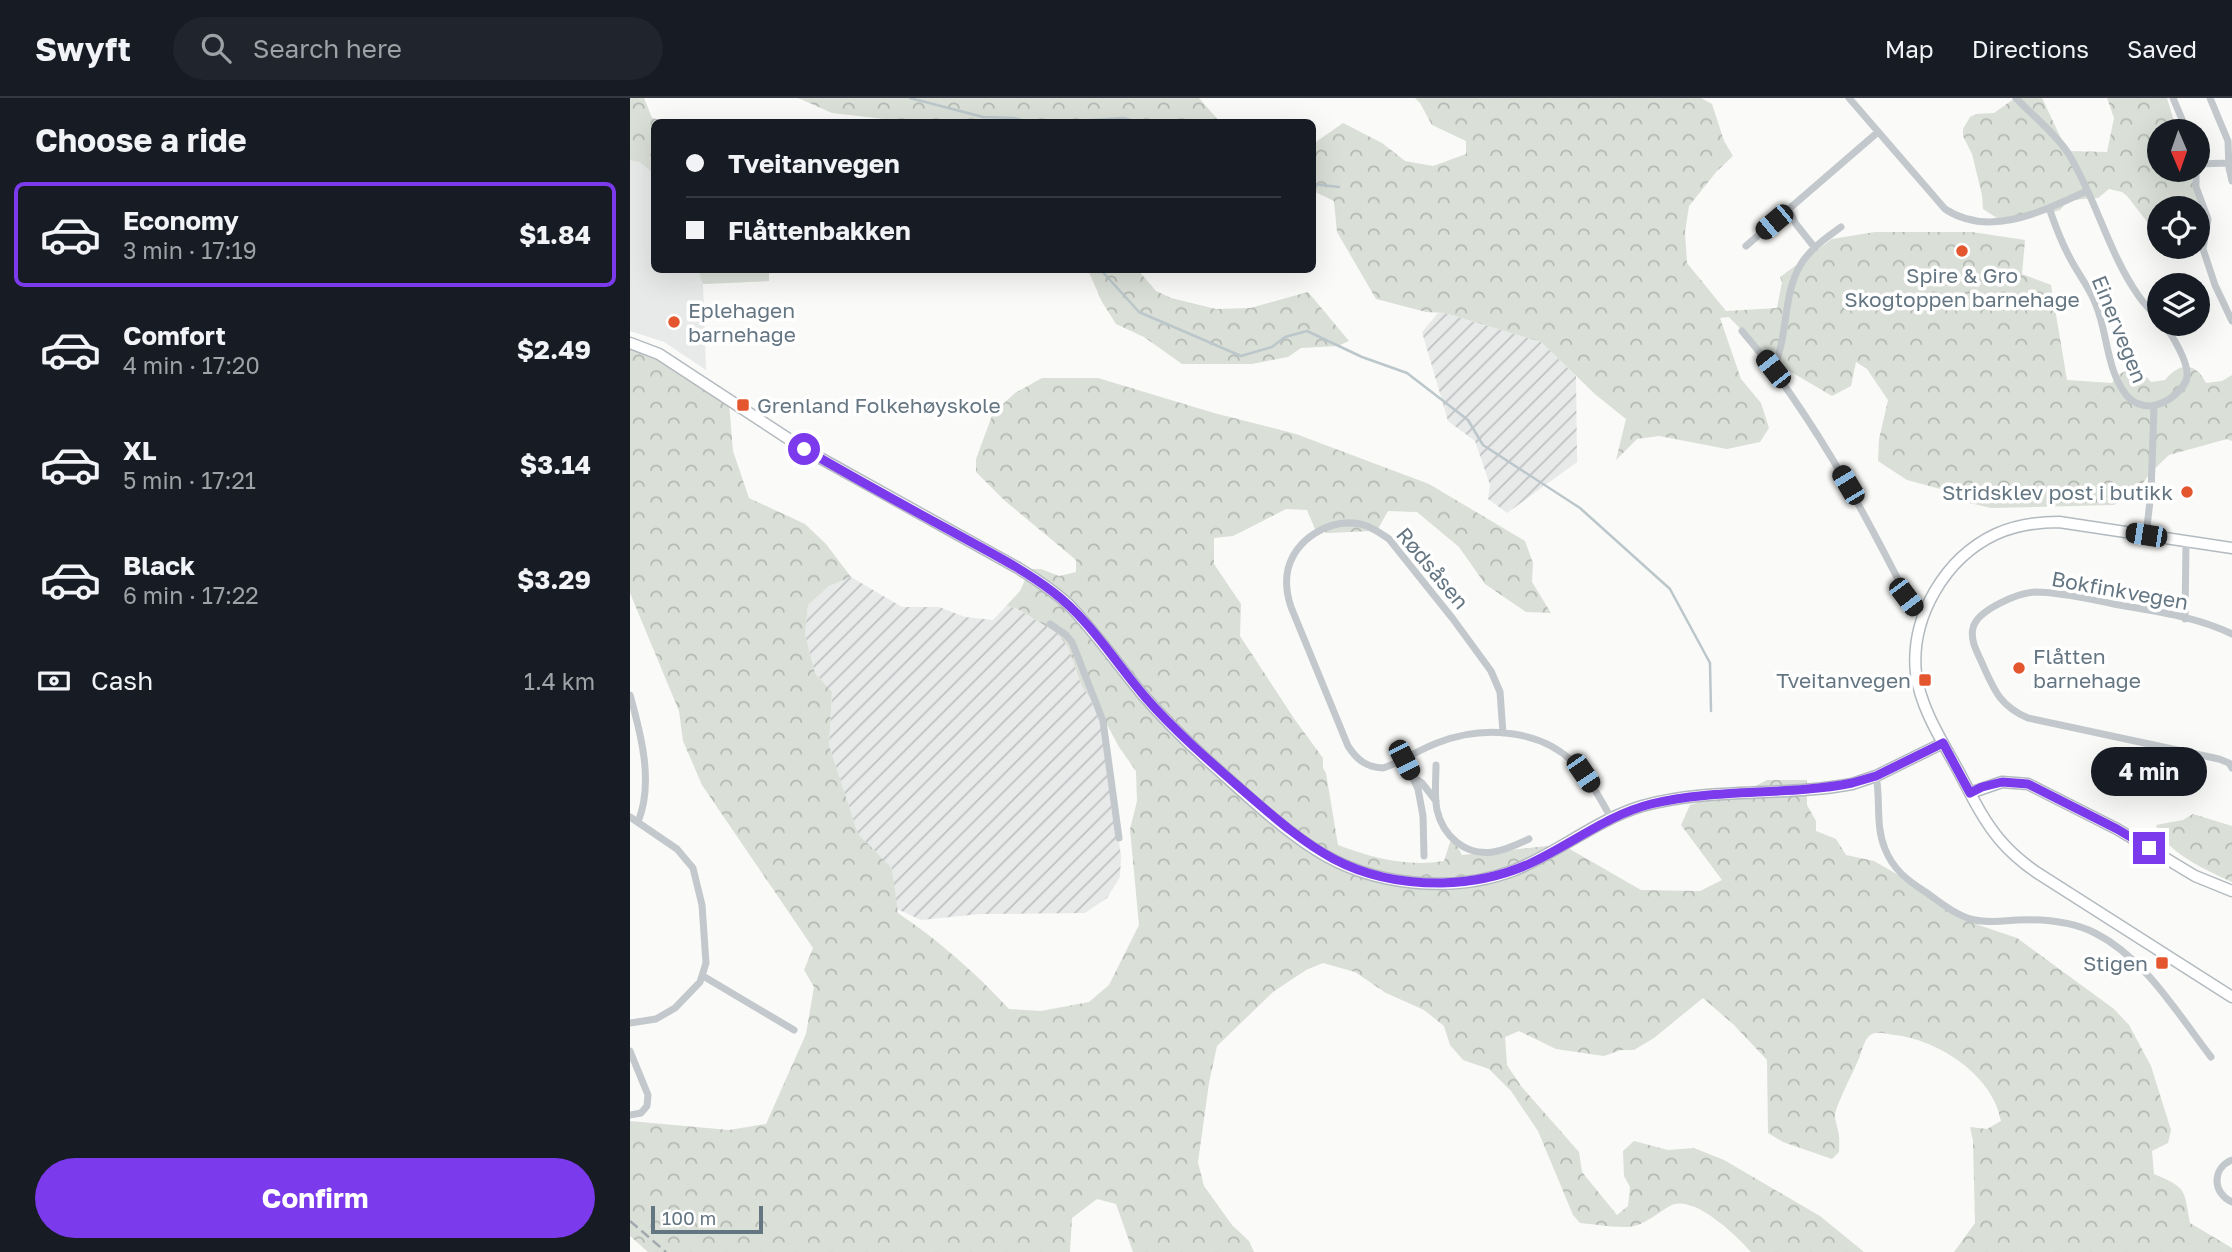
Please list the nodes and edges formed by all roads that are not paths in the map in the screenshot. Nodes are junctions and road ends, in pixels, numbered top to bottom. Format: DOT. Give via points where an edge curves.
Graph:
graph roads {
  1 [pos="1849,98"];
  2 [pos="2016,98"];
  3 [pos="2173,98"];
  4 [pos="2210,98"];
  5 [pos="2183,119"];
  6 [pos="1878,132"];
  7 [pos="2228,163"];
  8 [pos="2210,164"];
  9 [pos="2232,181"];
  10 [pos="2196,182"];
  11 [pos="2087,191"];
  12 [pos="2049,208"];
  13 [pos="1789,210"];
  14 [pos="1841,227"];
  15 [pos="1746,246"];
  16 [pos="1815,248"];
  17 [pos="2228,301"];
  18 [pos="2147,305"];
  19 [pos="2232,321"];
  20 [pos="1742,331"];
  21 [pos="2170,336"];
  22 [pos="630,343"];
  23 [pos="1773,369"];
  24 [pos="2154,406"];
  25 [pos="2146,535"];
  26 [pos="2186,542"];
  27 [pos="2232,548"];
  28 [pos="1923,614"];
  29 [pos="2185,619"];
  30 [pos="1049,624"];
  31 [pos="2232,634"];
  32 [pos="630,695"];
  33 [pos="1503,733"];
  34 [pos="1943,743"];
  35 [pos="1404,760"];
  36 [pos="1436,765"];
  37 [pos="2232,768"];
  38 [pos="1876,776"];
  39 [pos="1413,777"];
  40 [pos="1970,793"];
  41 [pos="1436,801"];
  42 [pos="630,817"];
  43 [pos="1611,818"];
  44 [pos="638,822"];
  45 [pos="1119,838"];
  46 [pos="1529,839"];
  47 [pos="1424,856"];
  48 [pos="2232,891"];
  49 [pos="704,976"];
  50 [pos="2232,997"];
  51 [pos="630,1023"];
  52 [pos="794,1030"];
  53 [pos="630,1051"];
  54 [pos="2211,1057"];
  55 [pos="630,1115"];
  56 [pos="2232,1160"];
  57 [pos="2232,1202"];
  1 -- 6 [label="street"];
  2 -- 11 [label="street" via="2055,135"];
  3 -- 5 [label="street"];
  4 -- 7 [label="street" via="2228,141"];
  6 -- 12 [label="street" via="1951,214 1992,222"];
  6 -- 13 [label="street"];
  7 -- 8 [label="street"];
  7 -- 9 [label="street"];
  10 -- 17 [label="street" via="2208,219 2203,249 2215,285"];
  11 -- 12 [label="street"];
  11 -- 18 [label="street" via="2125,273"];
  12 -- 24 [label="street, Einervegen" via="2097,307 2110,359 2126,395 2137,404"];
  13 -- 15 [label="street"];
  13 -- 16 [label="street"];
  14 -- 16 [label="street"];
  16 -- 23 [label="street" via="1794,279 1782,348"];
  17 -- 19 [label="street"];
  20 -- 23 [label="street"];
  21 -- 24 [label="street" via="2187,377 2174,395"];
  22 -- 43 [label="main road" via="659,354 774,431 1055,593 1181,735 1296,836 1336,861 1400,880 1477,880 1533,862"];
  23 -- 28 [label="street" via="1859,503 1906,597"];
  24 -- 25 [label="street, Einervegen"];
  25 -- 26 [label="main road"];
  25 -- 28 [label="main road" via="2059,522 2011,528 1960,559"];
  26 -- 27 [label="main road"];
  26 -- 29 [label="street"];
  28 -- 34 [label="main road" via="1916,643 1916,676"];
  29 -- 31 [label="street, Bokfinkvegen"];
  29 -- 37 [label="street, Bokfinkvegen" via="2034,592 1987,610 1972,630 1999,697 2016,713 2219,759"];
  30 -- 45 [label="street" via="1072,642 1103,721"];
  32 -- 44 [label="street" via="645,773 646,797"];
  33 -- 35 [label="street, Rødsåsen" via="1435,743"];
  33 -- 35 [label="street, Rødsåsen" via="1500,692 1491,671 1389,539 1361,524 1325,528 1309,537 1292,560 1286,592 1290,607 1354,756 1366,765 1383,768"];
  33 -- 43 [label="street, Rødsåsen" via="1547,744 1573,761"];
  34 -- 38 [label="main road"];
  34 -- 40 [label="main road"];
  35 -- 39 [label="street"];
  36 -- 41 [label="street"];
  38 -- 43 [label="main road" via="1840,786 1677,799"];
  38 -- 54 [label="street" via="1882,841 1902,876 1974,920 2068,924 2112,942 2142,968"];
  39 -- 41 [label="street"];
  39 -- 47 [label="street" via="1423,816"];
  40 -- 48 [label="main road" via="2002,782 2028,784 2117,829 2194,876"];
  40 -- 50 [label="main road" via="1998,838 2023,863"];
  41 -- 46 [label="street" via="1449,835 1471,850 1495,852"];
  42 -- 44 [label="street"];
  44 -- 49 [label="street" via="677,849 693,868 702,905"];
  49 -- 51 [label="street" via="684,1002 668,1013"];
  49 -- 52 [label="street"];
  53 -- 55 [label="street" via="648,1102 641,1113"];
  56 -- 57 [label="street" via="2221,1166 2217,1176 2220,1193"];
}
